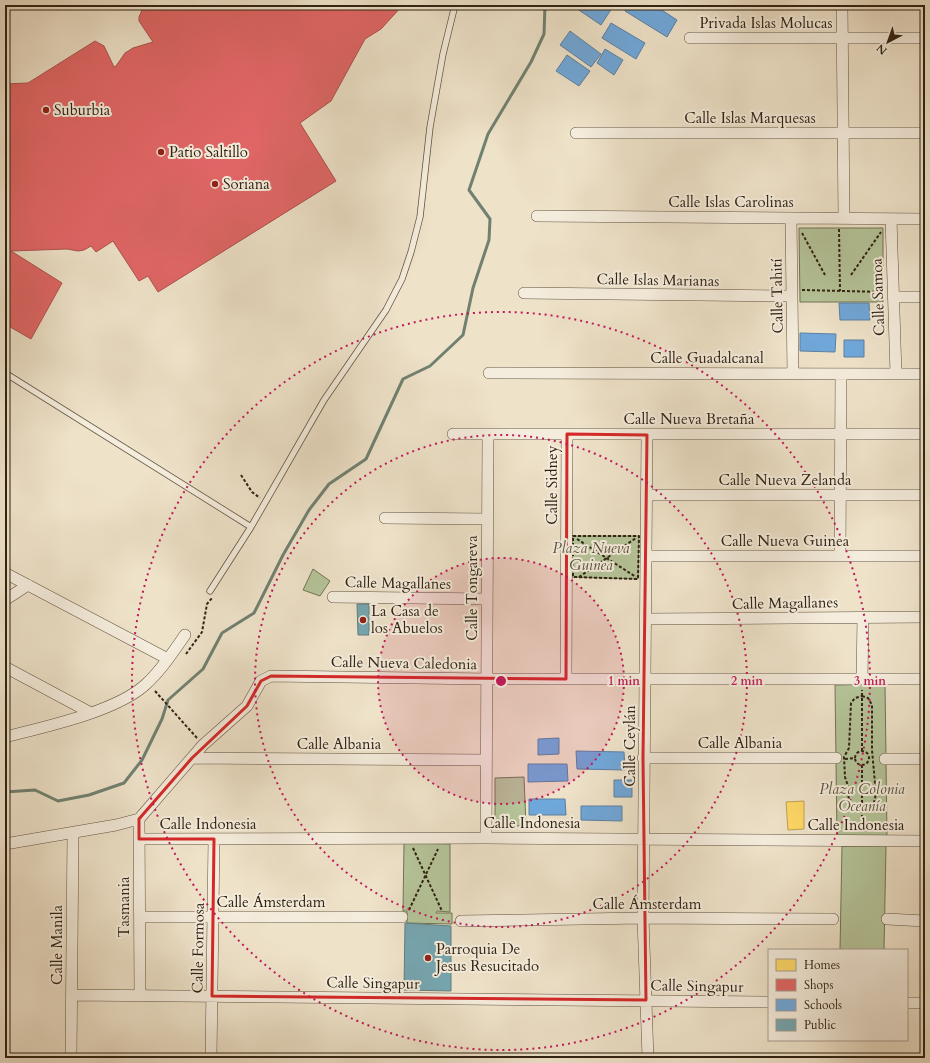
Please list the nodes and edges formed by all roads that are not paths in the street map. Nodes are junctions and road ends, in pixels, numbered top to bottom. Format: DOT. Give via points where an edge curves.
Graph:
graph roads {
  1 [pos="455,5"];
  2 [pos="842,5"];
  3 [pos="690,38"];
  4 [pos="843,38"];
  5 [pos="925,38"];
  6 [pos="843,132"];
  7 [pos="576,133"];
  8 [pos="925,133"];
  9 [pos="537,216"];
  10 [pos="791,218"];
  11 [pos="844,218"];
  12 [pos="891,219"];
  13 [pos="925,219"];
  14 [pos="524,293"];
  15 [pos="792,296"];
  16 [pos="893,297"];
  17 [pos="925,297"];
  18 [pos="5,373"];
  19 [pos="489,373"];
  20 [pos="793,374"];
  21 [pos="842,374"];
  22 [pos="896,374"];
  23 [pos="925,374"];
  24 [pos="453,434"];
  25 [pos="488,434"];
  26 [pos="567,434"];
  27 [pos="841,434"];
  28 [pos="925,434"];
  29 [pos="647,435"];
  30 [pos="646,495"];
  31 [pos="840,495"];
  32 [pos="925,495"];
  33 [pos="386,518"];
  34 [pos="488,519"];
  35 [pos="251,527"];
  36 [pos="646,556"];
  37 [pos="840,556"];
  38 [pos="925,556"];
  39 [pos="5,573"];
  40 [pos="28,585"];
  41 [pos="210,591"];
  42 [pos="333,597"];
  43 [pos="487,599"];
  44 [pos="5,600"];
  45 [pos="863,617"];
  46 [pos="925,617"];
  47 [pos="646,619"];
  48 [pos="185,635"];
  49 [pos="168,659"];
  50 [pos="5,667"];
  51 [pos="487,679"];
  52 [pos="566,679"];
  53 [pos="645,680"];
  54 [pos="925,680"];
  55 [pos="862,682"];
  56 [pos="91,713"];
  57 [pos="5,737"];
  58 [pos="192,758"];
  59 [pos="643,758"];
  60 [pos="840,759"];
  61 [pos="885,759"];
  62 [pos="925,759"];
  63 [pos="486,760"];
  64 [pos="139,819"];
  65 [pos="73,833"];
  66 [pos="486,838"];
  67 [pos="139,839"];
  68 [pos="214,839"];
  69 [pos="645,839"];
  70 [pos="925,841"];
  71 [pos="5,844"];
  72 [pos="405,914"];
  73 [pos="140,917"];
  74 [pos="213,917"];
  75 [pos="643,918"];
  76 [pos="833,919"];
  77 [pos="888,919"];
  78 [pos="925,920"];
  79 [pos="461,921"];
  80 [pos="72,995"];
  81 [pos="140,996"];
  82 [pos="212,996"];
  83 [pos="646,1000"];
  84 [pos="768,1002"];
  85 [pos="908,1003"];
  86 [pos="925,1003"];
  87 [pos="71,1058"];
  88 [pos="211,1058"];
  89 [pos="648,1058"];
  1 -- 35 [label="lane" via="430,127 420,217 407,266 386,310 324,400"];
  2 -- 4 [label="street"];
  3 -- 4 [label="street, Privada Islas Molucas"];
  4 -- 5 [label="street, Privada Islas Molucas"];
  4 -- 6 [label="street"];
  6 -- 7 [label="street, Calle Islas Marquesas"];
  6 -- 8 [label="street, Calle Islas Marquesas"];
  6 -- 11 [label="street"];
  9 -- 10 [label="street, Calle Islas Carolinas"];
  10 -- 11 [label="street, Calle Islas Carolinas"];
  10 -- 15 [label="street, Calle Tahití"];
  11 -- 12 [label="street, Calle Islas Carolinas"];
  12 -- 13 [label="street, Calle Islas Carolinas"];
  12 -- 16 [label="street, Calle Samoa"];
  14 -- 15 [label="street, Calle Islas Marianas"];
  15 -- 20 [label="street, Calle Tahití"];
  16 -- 17 [label="street"];
  16 -- 22 [label="street, Calle Samoa"];
  18 -- 35 [label="lane"];
  19 -- 20 [label="street, Calle Guadalcanal"];
  20 -- 21 [label="street, Calle Guadalcanal"];
  21 -- 22 [label="street, Calle Guadalcanal"];
  21 -- 27 [label="street"];
  22 -- 23 [label="street, Calle Guadalcanal"];
  24 -- 25 [label="street, Calle Nueva Bretaña"];
  25 -- 26 [label="street, Calle Nueva Bretaña"];
  25 -- 34 [label="street, Calle Tongareva"];
  26 -- 29 [label="street, Calle Nueva Bretaña"];
  26 -- 52 [label="street, Calle Sidney" via="570,536"];
  27 -- 28 [label="street, Calle Nueva Bretaña"];
  27 -- 29 [label="street, Calle Nueva Bretaña"];
  27 -- 31 [label="street"];
  29 -- 30 [label="street, Calle Ceylán"];
  30 -- 31 [label="street, Calle Nueva Zelanda"];
  30 -- 36 [label="street, Calle Ceylán" via="642,536"];
  31 -- 32 [label="street, Calle Nueva Zelanda"];
  31 -- 37 [label="street"];
  33 -- 34 [label="street"];
  34 -- 43 [label="street, Calle Tongareva"];
  35 -- 41 [label="lane"];
  36 -- 37 [label="street, Calle Nueva Guinea"];
  36 -- 47 [label="street, Calle Ceylán"];
  37 -- 38 [label="street, Calle Nueva Guinea"];
  39 -- 40 [label="street"];
  40 -- 44 [label="street"];
  40 -- 49 [label="street"];
  42 -- 43 [label="street, Calle Magallanes"];
  43 -- 51 [label="street, Calle Tongareva"];
  45 -- 46 [label="street, Calle Magallanes"];
  45 -- 47 [label="street, Calle Magallanes"];
  45 -- 55 [label="street"];
  47 -- 53 [label="street, Calle Ceylán"];
  48 -- 49 [label="street"];
  49 -- 56 [label="street" via="135,693"];
  50 -- 56 [label="street"];
  51 -- 52 [label="street, Calle Nueva Caledonia"];
  51 -- 58 [label="street, Calle Nueva Caledonia" via="271,676 261,681 247,706"];
  51 -- 63 [label="street, Calle Tongareva"];
  52 -- 53 [label="street, Calle Nueva Caledonia"];
  53 -- 55 [label="street, Calle Nueva Caledonia"];
  53 -- 59 [label="street, Calle Ceylán"];
  54 -- 55 [label="street, Calle Nueva Caledonia"];
  56 -- 57 [label="street"];
  58 -- 63 [label="street, Calle Albania"];
  58 -- 64 [label="street, Calle Nueva Caledonia"];
  59 -- 60 [label="street, Calle Albania"];
  59 -- 69 [label="street, Calle Ceylán"];
  61 -- 62 [label="street"];
  63 -- 66 [label="street, Calle Tongareva"];
  64 -- 65 [label="street"];
  64 -- 67 [label="street, Tasmania"];
  65 -- 71 [label="street"];
  65 -- 80 [label="street, Calle Manila"];
  66 -- 68 [label="street, Calle Indonesia"];
  66 -- 69 [label="street, Calle Indonesia"];
  67 -- 68 [label="street, Calle Indonesia"];
  67 -- 73 [label="street, Tasmania"];
  68 -- 74 [label="street, Calle Formosa"];
  69 -- 70 [label="street, Calle Indonesia"];
  69 -- 75 [label="street, Calle Ceylán"];
  72 -- 74 [label="street, Calle Ámsterdam"];
  73 -- 74 [label="street, Calle Ámsterdam"];
  73 -- 81 [label="street, Tasmania"];
  74 -- 82 [label="street, Calle Formosa"];
  75 -- 76 [label="street, Calle Ámsterdam"];
  75 -- 79 [label="street, Calle Ámsterdam"];
  75 -- 83 [label="street, Calle Ceylán"];
  77 -- 78 [label="street"];
  80 -- 81 [label="street, Calle Singapur"];
  80 -- 87 [label="street, Calle Manila"];
  81 -- 82 [label="street, Calle Singapur"];
  82 -- 83 [label="street, Calle Singapur"];
  82 -- 88 [label="street, Calle Formosa"];
  83 -- 84 [label="street, Calle Singapur"];
  83 -- 89 [label="street, Calle Ceylán"];
  85 -- 86 [label="street"];
}
